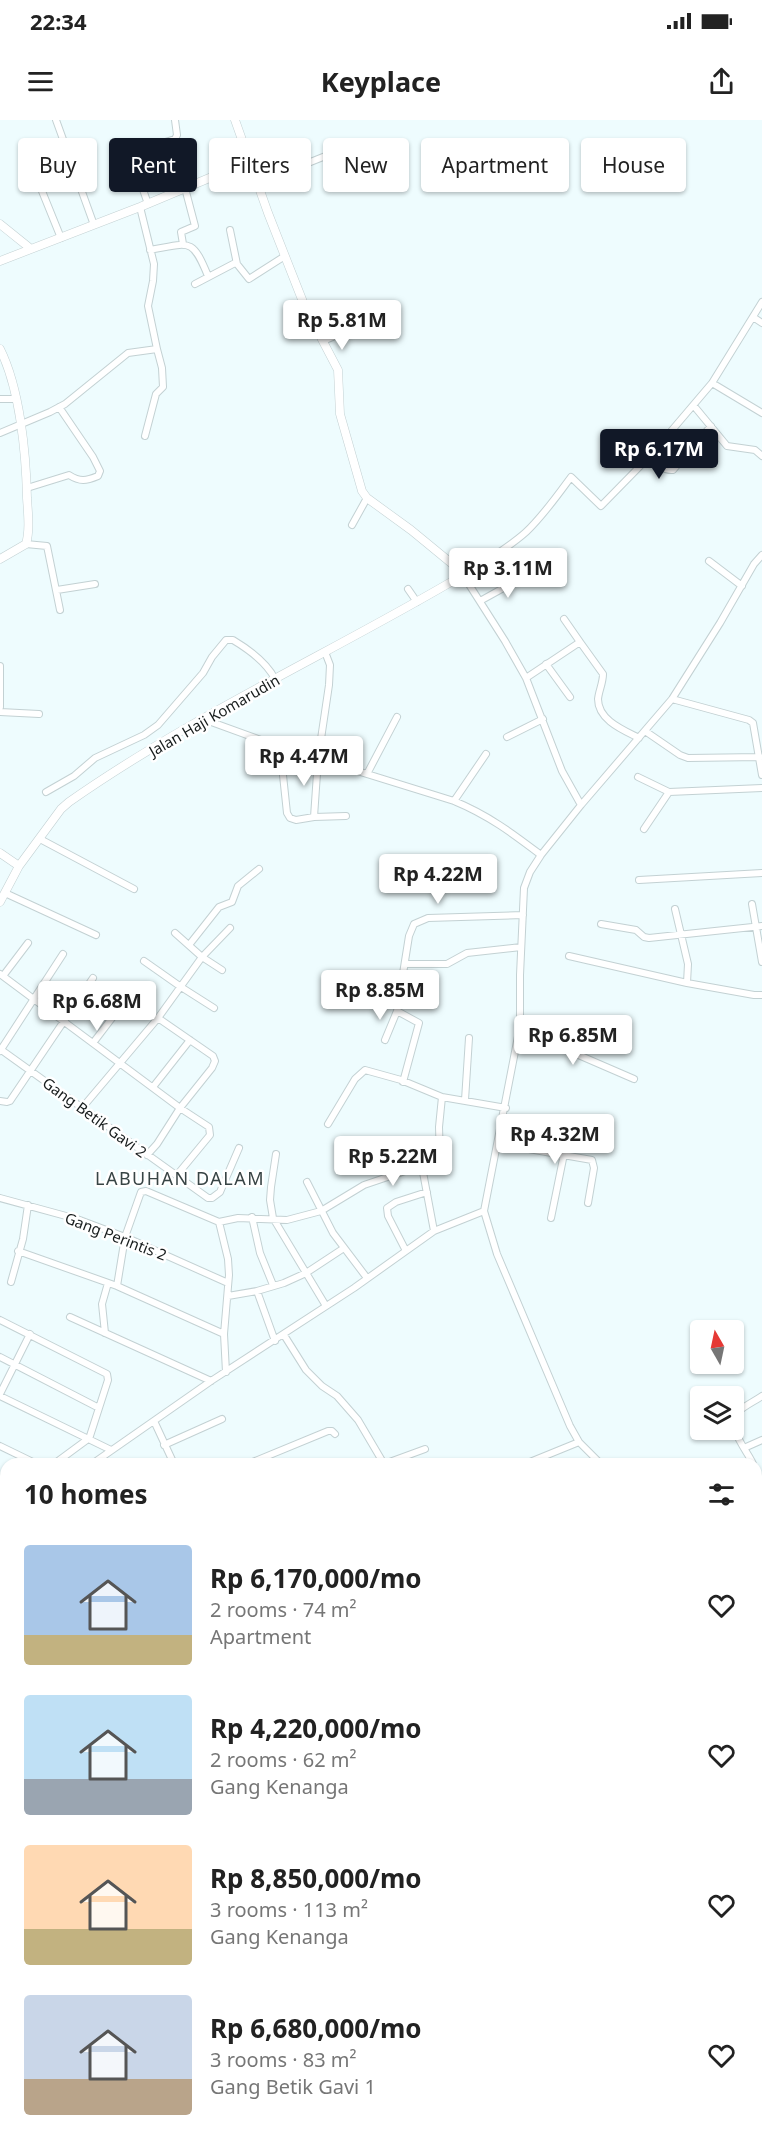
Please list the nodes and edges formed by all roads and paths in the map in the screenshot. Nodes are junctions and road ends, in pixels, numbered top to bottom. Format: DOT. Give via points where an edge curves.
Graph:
graph roads {
  1 [pos="56,120"];
  2 [pos="175,120"];
  3 [pos="235,120"];
  4 [pos="242,138"];
  5 [pos="42,192"];
  6 [pos="176,192"];
  7 [pos="186,192"];
  8 [pos="261,192"];
  9 [pos="144,206"];
  10 [pos="0,224"];
  11 [pos="94,225"];
  12 [pos="230,230"];
  13 [pos="61,238"];
  14 [pos="183,244"];
  15 [pos="31,249"];
  16 [pos="150,250"];
  17 [pos="285,256"];
  18 [pos="0,261"];
  19 [pos="237,264"];
  20 [pos="208,276"];
  21 [pos="195,284"];
  22 [pos="762,302"];
  23 [pos="356,316"];
  24 [pos="753,317"];
  25 [pos="762,323"];
  26 [pos="323,341"];
  27 [pos="0,349"];
  28 [pos="157,350"];
  29 [pos="712,383"];
  30 [pos="0,399"];
  31 [pos="15,399"];
  32 [pos="694,406"];
  33 [pos="60,407"];
  34 [pos="762,413"];
  35 [pos="20,423"];
  36 [pos="711,426"];
  37 [pos="0,433"];
  38 [pos="145,436"];
  39 [pos="650,456"];
  40 [pos="762,456"];
  41 [pos="27,488"];
  42 [pos="367,498"];
  43 [pos="351,525"];
  44 [pos="26,544"];
  45 [pos="762,555"];
  46 [pos="0,560"];
  47 [pos="709,561"];
  48 [pos="460,571"];
  49 [pos="525,576"];
  50 [pos="95,584"];
  51 [pos="742,586"];
  52 [pos="57,590"];
  53 [pos="480,600"];
  54 [pos="60,610"];
  55 [pos="564,619"];
  56 [pos="580,642"];
  57 [pos="325,652"];
  58 [pos="546,664"];
  59 [pos="0,666"];
  60 [pos="273,675"];
  61 [pos="526,678"];
  62 [pos="570,697"];
  63 [pos="672,699"];
  64 [pos="0,707"];
  65 [pos="0,712"];
  66 [pos="39,714"];
  67 [pos="397,717"];
  68 [pos="543,718"];
  69 [pos="203,719"];
  70 [pos="645,731"];
  71 [pos="507,737"];
  72 [pos="639,738"];
  73 [pos="280,747"];
  74 [pos="486,754"];
  75 [pos="760,757"];
  76 [pos="318,759"];
  77 [pos="367,774"];
  78 [pos="762,775"];
  79 [pos="638,777"];
  80 [pos="762,788"];
  81 [pos="46,792"];
  82 [pos="669,792"];
  83 [pos="454,801"];
  84 [pos="581,805"];
  85 [pos="346,816"];
  86 [pos="314,817"];
  87 [pos="644,829"];
  88 [pos="40,838"];
  89 [pos="1,853"];
  90 [pos="541,855"];
  91 [pos="19,866"];
  92 [pos="259,869"];
  93 [pos="762,873"];
  94 [pos="639,880"];
  95 [pos="134,889"];
  96 [pos="4,893"];
  97 [pos="0,902"];
  98 [pos="752,904"];
  99 [pos="675,909"];
  100 [pos="523,915"];
  101 [pos="601,924"];
  102 [pos="760,927"];
  103 [pos="230,928"];
  104 [pos="176,933"];
  105 [pos="680,934"];
  106 [pos="96,935"];
  107 [pos="28,943"];
  108 [pos="189,945"];
  109 [pos="521,947"];
  110 [pos="63,954"];
  111 [pos="569,956"];
  112 [pos="202,957"];
  113 [pos="144,961"];
  114 [pos="762,962"];
  115 [pos="406,964"];
  116 [pos="222,970"];
  117 [pos="1,975"];
  118 [pos="93,978"];
  119 [pos="687,983"];
  120 [pos="181,987"];
  121 [pos="762,995"];
  122 [pos="33,999"];
  123 [pos="125,1001"];
  124 [pos="214,1008"];
  125 [pos="397,1011"];
  126 [pos="158,1018"];
  127 [pos="64,1022"];
  128 [pos="519,1032"];
  129 [pos="469,1038"];
  130 [pos="190,1040"];
  131 [pos="385,1040"];
  132 [pos="93,1043"];
  133 [pos="0,1050"];
  134 [pos="120,1063"];
  135 [pos="29,1071"];
  136 [pos="634,1079"];
  137 [pos="403,1082"];
  138 [pos="153,1087"];
  139 [pos="442,1097"];
  140 [pos="465,1100"];
  141 [pos="0,1101"];
  142 [pos="82,1108"];
  143 [pos="180,1108"];
  144 [pos="506,1108"];
  145 [pos="328,1124"];
  146 [pos="499,1144"];
  147 [pos="239,1148"];
  148 [pos="276,1154"];
  149 [pos="564,1154"];
  150 [pos="147,1155"];
  151 [pos="440,1158"];
  152 [pos="177,1175"];
  153 [pos="307,1182"];
  154 [pos="426,1192"];
  155 [pos="0,1198"];
  156 [pos="588,1203"];
  157 [pos="28,1205"];
  158 [pos="321,1211"];
  159 [pos="484,1211"];
  160 [pos="252,1218"];
  161 [pos="273,1218"];
  162 [pos="551,1218"];
  163 [pos="219,1222"];
  164 [pos="434,1231"];
  165 [pos="125,1237"];
  166 [pos="344,1248"];
  167 [pos="18,1251"];
  168 [pos="406,1251"];
  169 [pos="306,1273"];
  170 [pos="367,1278"];
  171 [pos="10,1282"];
  172 [pos="108,1283"];
  173 [pos="228,1283"];
  174 [pos="273,1285"];
  175 [pos="117,1286"];
  176 [pos="257,1291"];
  177 [pos="228,1296"];
  178 [pos="326,1306"];
  179 [pos="70,1317"];
  180 [pos="0,1320"];
  181 [pos="30,1334"];
  182 [pos="105,1334"];
  183 [pos="224,1334"];
  184 [pos="284,1335"];
  185 [pos="274,1341"];
  186 [pos="0,1357"];
  187 [pos="15,1365"];
  188 [pos="226,1372"];
  189 [pos="211,1381"];
  190 [pos="0,1395"];
  191 [pos="762,1396"];
  192 [pos="99,1408"];
  193 [pos="222,1419"];
  194 [pos="154,1421"];
  195 [pos="335,1434"];
  196 [pos="88,1439"];
  197 [pos="762,1440"];
  198 [pos="579,1442"];
  199 [pos="164,1444"];
  200 [pos="0,1446"];
  201 [pos="744,1448"];
  202 [pos="425,1449"];
  203 [pos="111,1450"];
  204 [pos="25,1458"];
  205 [pos="62,1458"];
  206 [pos="100,1458"];
  207 [pos="171,1458"];
  208 [pos="263,1458"];
  209 [pos="380,1458"];
  210 [pos="400,1458"];
  211 [pos="540,1458"];
  212 [pos="595,1458"];
  213 [pos="750,1458"];
  1 -- 11 [label="street"];
  2 -- 9 [label="street" via="175,139 131,155"];
  3 -- 4 [label="street"];
  5 -- 13 [label="street"];
  6 -- 9 [label="street"];
  7 -- 14 [label="street" via="195,226 181,232"];
  8 -- 17 [label="street"];
  9 -- 11 [label="street"];
  9 -- 16 [label="street"];
  10 -- 15 [label="street"];
  11 -- 13 [label="street"];
  12 -- 19 [label="street"];
  13 -- 15 [label="street"];
  14 -- 16 [label="street"];
  14 -- 20 [label="street" via="198,252"];
  15 -- 18 [label="street"];
  16 -- 28 [label="street" via="154,264 148,306"];
  17 -- 19 [label="street" via="248,279"];
  17 -- 26 [label="street"];
  19 -- 20 [label="street"];
  20 -- 21 [label="street"];
  22 -- 24 [label="street"];
  23 -- 26 [label="street" via="344,323 342,333"];
  24 -- 25 [label="street"];
  24 -- 29 [label="street"];
  26 -- 42 [label="street" via="338,370 340,414"];
  27 -- 31 [label="street" via="12,378"];
  28 -- 33 [label="street" via="128,353"];
  28 -- 38 [label="street" via="163,387 156,394"];
  29 -- 32 [label="street"];
  29 -- 34 [label="street"];
  30 -- 31 [label="street"];
  31 -- 35 [label="street"];
  32 -- 36 [label="street"];
  32 -- 39 [label="street"];
  33 -- 35 [label="street"];
  33 -- 41 [label="street" via="93,457 100,471 98,476 77,481 69,475"];
  35 -- 37 [label="street"];
  35 -- 41 [label="street"];
  36 -- 39 [label="street" via="673,470 665,470"];
  36 -- 40 [label="street" via="727,446 755,450"];
  39 -- 48 [label="street" via="602,506 571,477 526,532 495,555"];
  41 -- 44 [label="street"];
  42 -- 43 [label="street"];
  42 -- 48 [label="street"];
  44 -- 46 [label="street"];
  44 -- 52 [label="street" via="47,546"];
  45 -- 51 [label="street"];
  47 -- 51 [label="street"];
  48 -- 53 [label="street"];
  48 -- 57 [label="street, Jalan Haji Komarudin"];
  49 -- 53 [label="street"];
  50 -- 52 [label="street"];
  51 -- 63 [label="street"];
  52 -- 54 [label="street"];
  53 -- 61 [label="street"];
  55 -- 56 [label="street"];
  56 -- 58 [label="street"];
  56 -- 72 [label="street" via="603,674 598,699 604,717"];
  57 -- 60 [label="street, Jalan Haji Komarudin"];
  57 -- 76 [label="street" via="330,665 329,685"];
  58 -- 61 [label="street"];
  58 -- 62 [label="street"];
  59 -- 64 [label="street"];
  60 -- 69 [label="street, Jalan Haji Komarudin"];
  60 -- 81 [label="street" via="235,640 226,640 158,725 95,758"];
  61 -- 68 [label="street"];
  63 -- 70 [label="street"];
  63 -- 75 [label="street" via="749,720 756,729"];
  65 -- 66 [label="street"];
  67 -- 77 [label="street"];
  68 -- 71 [label="street"];
  68 -- 84 [label="street" via="562,771"];
  69 -- 73 [label="street"];
  69 -- 88 [label="street, Jalan Haji Komarudin" via="69,802"];
  70 -- 72 [label="street"];
  70 -- 75 [label="street" via="688,758"];
  72 -- 84 [label="street"];
  73 -- 76 [label="street"];
  73 -- 86 [label="street" via="287,813 296,820"];
  74 -- 83 [label="street"];
  75 -- 78 [label="street"];
  76 -- 77 [label="street"];
  76 -- 86 [label="street"];
  77 -- 83 [label="street"];
  79 -- 82 [label="street"];
  80 -- 82 [label="street"];
  82 -- 87 [label="street"];
  83 -- 90 [label="street" via="495,820"];
  84 -- 90 [label="street"];
  85 -- 86 [label="street"];
  88 -- 91 [label="street, Jalan Haji Komarudin"];
  88 -- 95 [label="street"];
  89 -- 91 [label="street"];
  90 -- 100 [label="street" via="524,888"];
  91 -- 96 [label="street, Jalan Haji Komarudin"];
  92 -- 108 [label="street" via="238,886 232,902 219,907"];
  93 -- 94 [label="street"];
  96 -- 97 [label="street, Jalan Haji Komarudin"];
  96 -- 106 [label="street"];
  98 -- 102 [label="street"];
  99 -- 105 [label="street"];
  100 -- 109 [label="street"];
  100 -- 115 [label="street" via="419,921 409,936"];
  101 -- 105 [label="street" via="636,930 644,938"];
  102 -- 105 [label="street"];
  102 -- 114 [label="street"];
  103 -- 112 [label="street"];
  104 -- 108 [label="street"];
  105 -- 119 [label="street" via="688,964"];
  107 -- 117 [label="street"];
  108 -- 112 [label="street"];
  109 -- 115 [label="street" via="467,953 447,964"];
  109 -- 128 [label="street"];
  110 -- 122 [label="street"];
  111 -- 119 [label="street"];
  112 -- 116 [label="street"];
  112 -- 120 [label="street"];
  113 -- 120 [label="street"];
  115 -- 125 [label="street"];
  117 -- 122 [label="street"];
  118 -- 127 [label="street"];
  119 -- 121 [label="street"];
  120 -- 124 [label="street"];
  120 -- 126 [label="street"];
  122 -- 127 [label="street"];
  122 -- 133 [label="street"];
  123 -- 132 [label="street"];
  125 -- 131 [label="street"];
  125 -- 137 [label="street" via="419,1023"];
  126 -- 130 [label="street"];
  126 -- 134 [label="street"];
  127 -- 132 [label="street"];
  127 -- 135 [label="street"];
  128 -- 136 [label="street" via="549,1038 560,1047"];
  128 -- 144 [label="street"];
  129 -- 140 [label="street"];
  130 -- 138 [label="street"];
  130 -- 143 [label="street" via="215,1061"];
  132 -- 134 [label="street"];
  133 -- 135 [label="street, Gang Betik Gavi 2"];
  134 -- 138 [label="street"];
  134 -- 142 [label="street"];
  135 -- 141 [label="street" via="10,1101"];
  135 -- 142 [label="street, Gang Betik Gavi 2"];
  137 -- 139 [label="street"];
  137 -- 145 [label="street" via="361,1072"];
  138 -- 143 [label="street"];
  139 -- 140 [label="street"];
  139 -- 151 [label="street"];
  140 -- 144 [label="street"];
  142 -- 150 [label="street, Gang Betik Gavi 2"];
  143 -- 150 [label="street"];
  143 -- 152 [label="street" via="208,1127 210,1133"];
  144 -- 146 [label="street"];
  146 -- 149 [label="street"];
  146 -- 159 [label="street"];
  147 -- 152 [label="street, Gang Betik Gavi 2" via="215,1197 208,1198"];
  148 -- 161 [label="street" via="270,1200"];
  149 -- 156 [label="street" via="594,1162"];
  149 -- 162 [label="street"];
  150 -- 152 [label="street, Gang Betik Gavi 2"];
  153 -- 158 [label="street"];
  154 -- 158 [label="street" via="420,1166 364,1185"];
  154 -- 164 [label="street"];
  154 -- 168 [label="street" via="387,1208"];
  155 -- 157 [label="street, Gang Perintis 2"];
  157 -- 165 [label="street, Gang Perintis 2"];
  157 -- 167 [label="street"];
  158 -- 161 [label="street" via="287,1220"];
  158 -- 166 [label="street"];
  159 -- 164 [label="street"];
  159 -- 198 [label="street" via="497,1254"];
  160 -- 161 [label="street"];
  160 -- 163 [label="street"];
  160 -- 174 [label="street"];
  161 -- 169 [label="street"];
  163 -- 165 [label="street" via="146,1191 141,1192"];
  163 -- 173 [label="street" via="228,1259"];
  164 -- 168 [label="street"];
  165 -- 173 [label="street, Gang Perintis 2"];
  165 -- 175 [label="street"];
  166 -- 169 [label="street"];
  166 -- 170 [label="street"];
  167 -- 171 [label="street"];
  167 -- 172 [label="street"];
  168 -- 170 [label="street"];
  169 -- 174 [label="street"];
  169 -- 178 [label="street"];
  170 -- 178 [label="street"];
  172 -- 175 [label="street"];
  172 -- 182 [label="street" via="102,1304"];
  173 -- 177 [label="street"];
  174 -- 176 [label="street"];
  175 -- 183 [label="street"];
  176 -- 177 [label="street"];
  176 -- 185 [label="street"];
  177 -- 183 [label="street"];
  178 -- 184 [label="street"];
  179 -- 182 [label="street"];
  180 -- 181 [label="street"];
  181 -- 187 [label="street"];
  181 -- 192 [label="street" via="106,1374 108,1380"];
  182 -- 189 [label="street"];
  183 -- 188 [label="street"];
  184 -- 185 [label="street"];
  184 -- 209 [label="street" via="306,1370 358,1420"];
  185 -- 188 [label="street"];
  186 -- 187 [label="street"];
  187 -- 190 [label="street"];
  187 -- 192 [label="street"];
  188 -- 189 [label="street"];
  189 -- 194 [label="street"];
  190 -- 196 [label="street"];
  191 -- 201 [label="street" via="738,1413 734,1422"];
  192 -- 196 [label="street"];
  193 -- 199 [label="street"];
  194 -- 199 [label="street"];
  194 -- 203 [label="street"];
  195 -- 208 [label="street" via="328,1431"];
  196 -- 203 [label="street"];
  196 -- 205 [label="street"];
  197 -- 201 [label="street"];
  198 -- 211 [label="street"];
  198 -- 212 [label="street"];
  199 -- 207 [label="street"];
  200 -- 204 [label="street"];
  201 -- 213 [label="street"];
  202 -- 210 [label="street"];
  203 -- 206 [label="street"];
}
